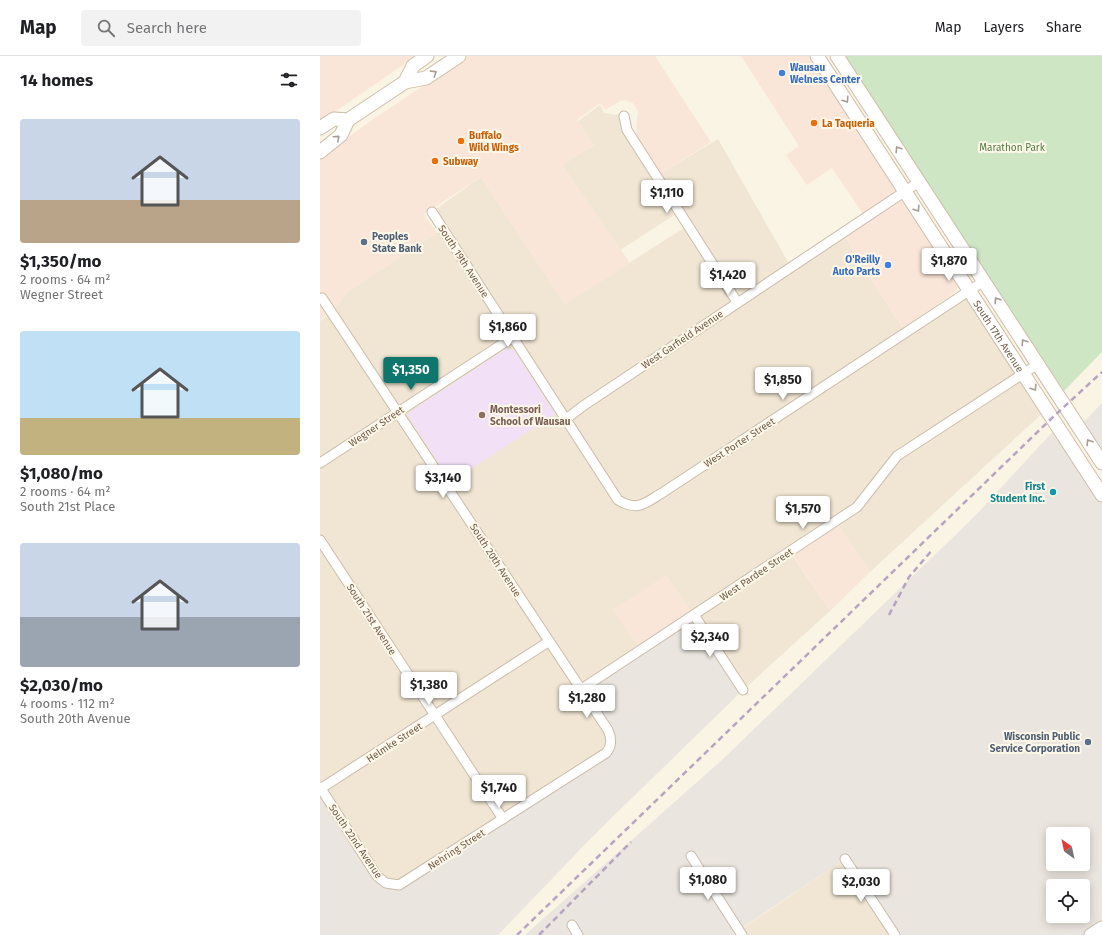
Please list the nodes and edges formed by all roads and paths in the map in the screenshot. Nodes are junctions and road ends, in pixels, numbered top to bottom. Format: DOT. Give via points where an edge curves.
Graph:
graph roads {
  1 [pos="427,56"];
  2 [pos="459,56"];
  3 [pos="817,56"];
  4 [pos="837,56"];
  5 [pos="405,82"];
  6 [pos="624,116"];
  7 [pos="348,120"];
  8 [pos="320,128"];
  9 [pos="320,152"];
  10 [pos="919,182"];
  11 [pos="905,191"];
  12 [pos="432,212"];
  13 [pos="984,280"];
  14 [pos="970,290"];
  15 [pos="322,298"];
  16 [pos="737,302"];
  17 [pos="513,337"];
  18 [pos="1038,364"];
  19 [pos="1024,373"];
  20 [pos="398,411"];
  21 [pos="566,419"];
  22 [pos="320,463"];
  23 [pos="1102,463"];
  24 [pos="600,472"];
  25 [pos="1102,495"];
  26 [pos="320,540"];
  27 [pos="694,615"];
  28 [pos="548,642"];
  29 [pos="580,690"];
  30 [pos="742,690"];
  31 [pos="434,716"];
  32 [pos="611,744"];
  33 [pos="320,788"];
  34 [pos="503,819"];
  35 [pos="691,856"];
  36 [pos="845,859"];
  37 [pos="399,885"];
  38 [pos="572,925"];
  39 [pos="1102,928"];
  40 [pos="578,935"];
  41 [pos="742,935"];
  42 [pos="895,935"];
  43 [pos="1091,935"];
  1 -- 5 [label="main road" via="414,65"];
  5 -- 2 [label="main road, one-way" via="426,78"];
  3 -- 11 [label="main road, South 17th Avenue, one-way"];
  10 -- 4 [label="main road, South 17th Avenue, one-way"];
  5 -- 7 [label="main road"];
  6 -- 16 [label="street" via="627,130"];
  7 -- 8 [label="main road" via="334,119"];
  9 -- 7 [label="main road, one-way" via="340,137"];
  10 -- 11 [label="street, West Garfield Avenue"];
  10 -- 13 [label="main road, South 17th Avenue"];
  11 -- 14 [label="main road, South 17th Avenue, one-way"];
  11 -- 16 [label="street, West Garfield Avenue"];
  12 -- 17 [label="street, South 19th Avenue"];
  13 -- 14 [label="street, West Porter Street"];
  18 -- 13 [label="main road, South 17th Avenue, one-way"];
  14 -- 19 [label="main road, South 17th Avenue"];
  14 -- 24 [label="street, West Porter Street" via="640,506 631,507 618,500"];
  15 -- 20 [label="street, South 20th Avenue"];
  16 -- 21 [label="street, West Garfield Avenue"];
  17 -- 20 [label="street, Wegner Street"];
  17 -- 21 [label="street, South 19th Avenue"];
  18 -- 19 [label="street, West Pardee Street"];
  23 -- 18 [label="main road, South 17th Avenue, one-way"];
  19 -- 25 [label="main road, South 17th Avenue, one-way"];
  19 -- 27 [label="street, West Pardee Street" via="897,456 857,507"];
  20 -- 22 [label="street, Wegner Street"];
  20 -- 28 [label="street, South 20th Avenue"];
  21 -- 24 [label="street, South 19th Avenue"];
  26 -- 31 [label="street, South 21st Avenue"];
  27 -- 29 [label="street, West Pardee Street"];
  27 -- 30 [label="street"];
  28 -- 29 [label="street, South 20th Avenue"];
  28 -- 31 [label="street, Helmke Street"];
  29 -- 32 [label="street, South 20th Avenue" via="608,730"];
  31 -- 33 [label="street, Helmke Street"];
  31 -- 34 [label="street, South 21st Avenue"];
  32 -- 34 [label="street, Nehring Street" via="606,753"];
  33 -- 37 [label="street, South 22nd Avenue" via="377,876 386,884"];
  34 -- 37 [label="street, Nehring Street"];
  35 -- 41 [label="street"];
  36 -- 42 [label="street"];
  38 -- 40 [label="street"];
  39 -- 43 [label="main road"];
}
